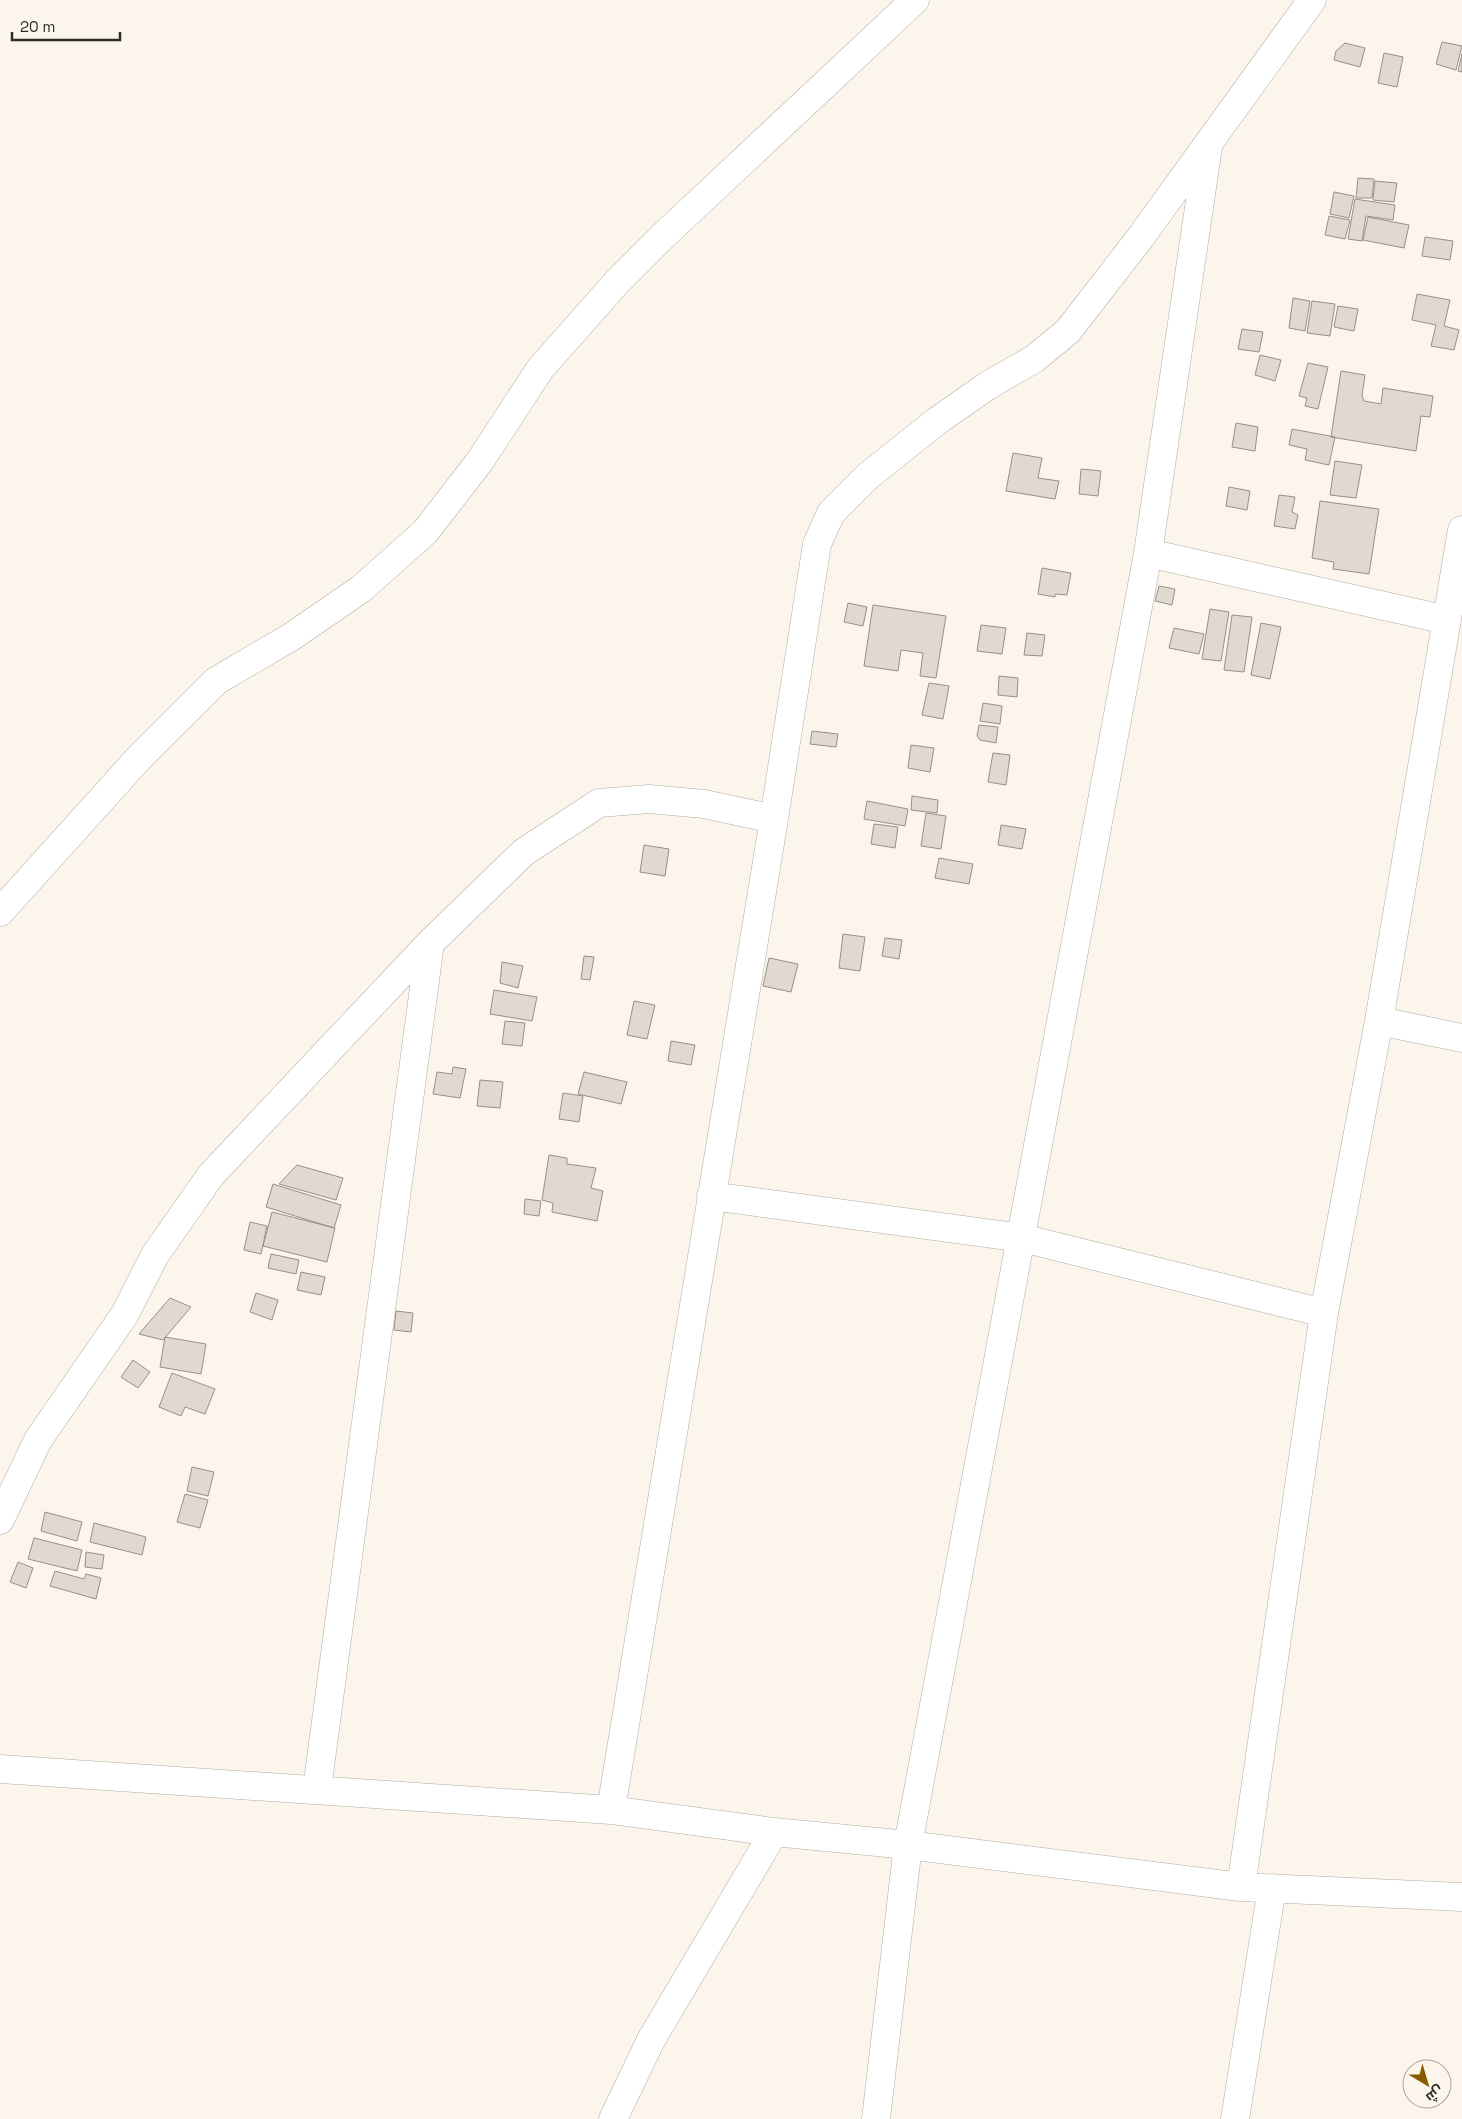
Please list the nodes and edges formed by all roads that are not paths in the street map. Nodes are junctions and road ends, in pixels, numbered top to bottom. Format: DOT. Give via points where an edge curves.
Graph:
graph roads {
  1 [pos="915,0"];
  2 [pos="1312,0"];
  3 [pos="1209,143"];
  4 [pos="1462,530"];
  5 [pos="1148,553"];
  6 [pos="1447,620"];
  7 [pos="774,819"];
  8 [pos="0,912"];
  9 [pos="430,943"];
  10 [pos="1380,1021"];
  11 [pos="1462,1038"];
  12 [pos="711,1196"];
  13 [pos="1022,1238"];
  14 [pos="1324,1313"];
  15 [pos="0,1520"];
  16 [pos="0,1769"];
  17 [pos="317,1789"];
  18 [pos="611,1810"];
  19 [pos="774,1832"];
  20 [pos="908,1845"];
  21 [pos="1242,1887"];
  22 [pos="1272,1888"];
  23 [pos="1462,1897"];
  24 [pos="612,2119"];
  25 [pos="876,2119"];
  26 [pos="1236,2119"];
  1 -- 8 [label="street" via="618,282 540,368 480,461 425,532 361,589 291,637 216,681 138,759"];
  2 -- 3 [label="street"];
  3 -- 5 [label="street"];
  3 -- 7 [label="street" via="1068,331 1034,359 937,420 868,476 831,513 817,544"];
  4 -- 6 [label="street"];
  5 -- 6 [label="street"];
  5 -- 13 [label="street"];
  6 -- 10 [label="street"];
  7 -- 9 [label="street" via="704,804 648,799 599,802 524,852"];
  7 -- 12 [label="street"];
  9 -- 15 [label="street" via="211,1175 154,1255 125,1314 38,1440"];
  9 -- 17 [label="street"];
  10 -- 11 [label="street"];
  10 -- 14 [label="street"];
  12 -- 13 [label="street"];
  12 -- 18 [label="street"];
  13 -- 14 [label="street"];
  13 -- 20 [label="street"];
  14 -- 21 [label="street"];
  16 -- 17 [label="street"];
  17 -- 18 [label="street"];
  18 -- 19 [label="street"];
  19 -- 20 [label="street"];
  19 -- 24 [label="street" via="651,2040"];
  20 -- 21 [label="street"];
  20 -- 25 [label="street"];
  21 -- 22 [label="street"];
  22 -- 23 [label="street"];
  22 -- 26 [label="street"];
}
